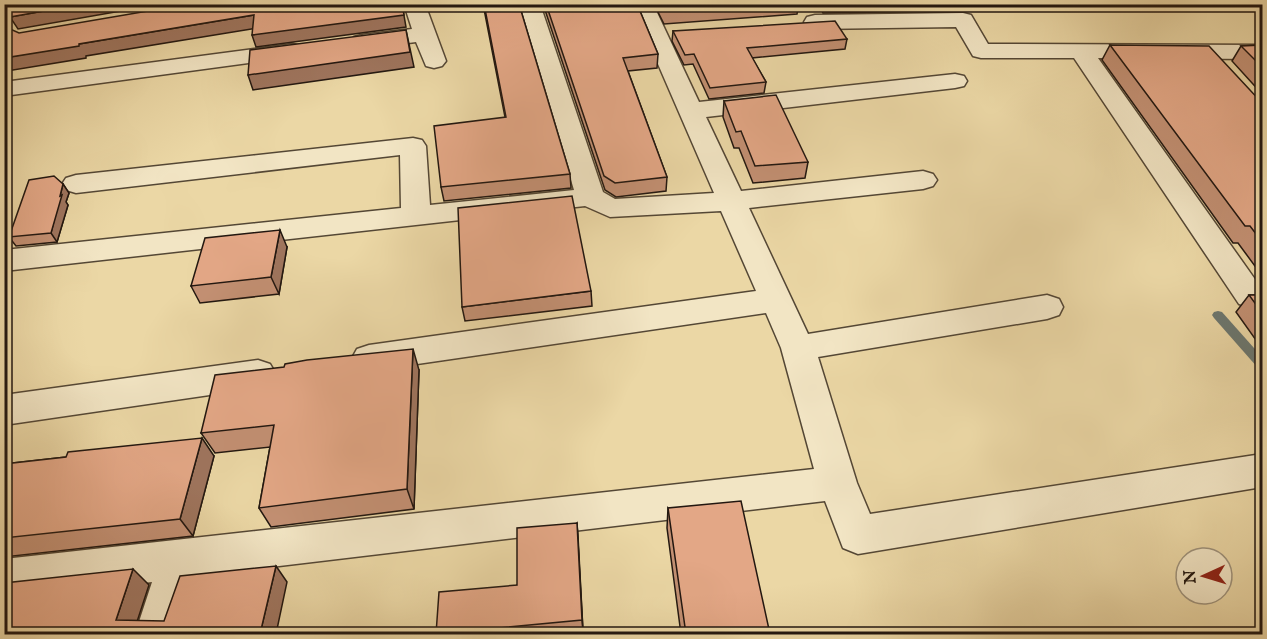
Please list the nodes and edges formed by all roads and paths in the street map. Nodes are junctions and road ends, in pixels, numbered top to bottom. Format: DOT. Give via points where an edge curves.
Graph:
graph roads {
  1 [pos="414,4"];
  2 [pos="529,4"];
  3 [pos="810,13"];
  4 [pos="658,23"];
  5 [pos="792,24"];
  6 [pos="425,34"];
  7 [pos="344,44"];
  8 [pos="320,47"];
  9 [pos="1081,51"];
  10 [pos="1208,52"];
  11 [pos="1263,52"];
  12 [pos="434,61"];
  13 [pos="1231,78"];
  14 [pos="955,81"];
  15 [pos="4,89"];
  16 [pos="689,111"];
  17 [pos="923,180"];
  18 [pos="76,184"];
  19 [pos="590,197"];
  20 [pos="731,201"];
  21 [pos="416,216"];
  22 [pos="4,261"];
  23 [pos="1263,296"];
  24 [pos="775,300"];
  25 [pos="1047,307"];
  26 [pos="798,348"];
  27 [pos="336,363"];
  28 [pos="289,369"];
  29 [pos="4,410"];
  30 [pos="1263,471"];
  31 [pos="837,483"];
  32 [pos="180,559"];
  33 [pos="4,579"];
  34 [pos="158,634"];
  1 -- 6 [label="street"];
  2 -- 19 [label="street"];
  3 -- 5 [label="street"];
  3 -- 9 [label="street" via="963,20 981,51"];
  4 -- 16 [label="street"];
  6 -- 7 [label="street"];
  6 -- 12 [label="street"];
  8 -- 15 [label="street"];
  9 -- 10 [label="street"];
  9 -- 23 [label="street" via="1250,296"];
  10 -- 11 [label="street"];
  10 -- 13 [label="street"];
  14 -- 16 [label="street"];
  16 -- 20 [label="street"];
  17 -- 20 [label="street"];
  18 -- 21 [label="street" via="413,146"];
  19 -- 20 [label="street" via="610,208"];
  19 -- 21 [label="street"];
  20 -- 24 [label="street"];
  21 -- 22 [label="street"];
  24 -- 26 [label="street"];
  24 -- 27 [label="street"];
  25 -- 26 [label="street"];
  26 -- 31 [label="street"];
  28 -- 29 [label="street"];
  30 -- 31 [label="street" via="858,534"];
  31 -- 32 [label="street"];
  32 -- 33 [label="street"];
  32 -- 34 [label="street"];
}
